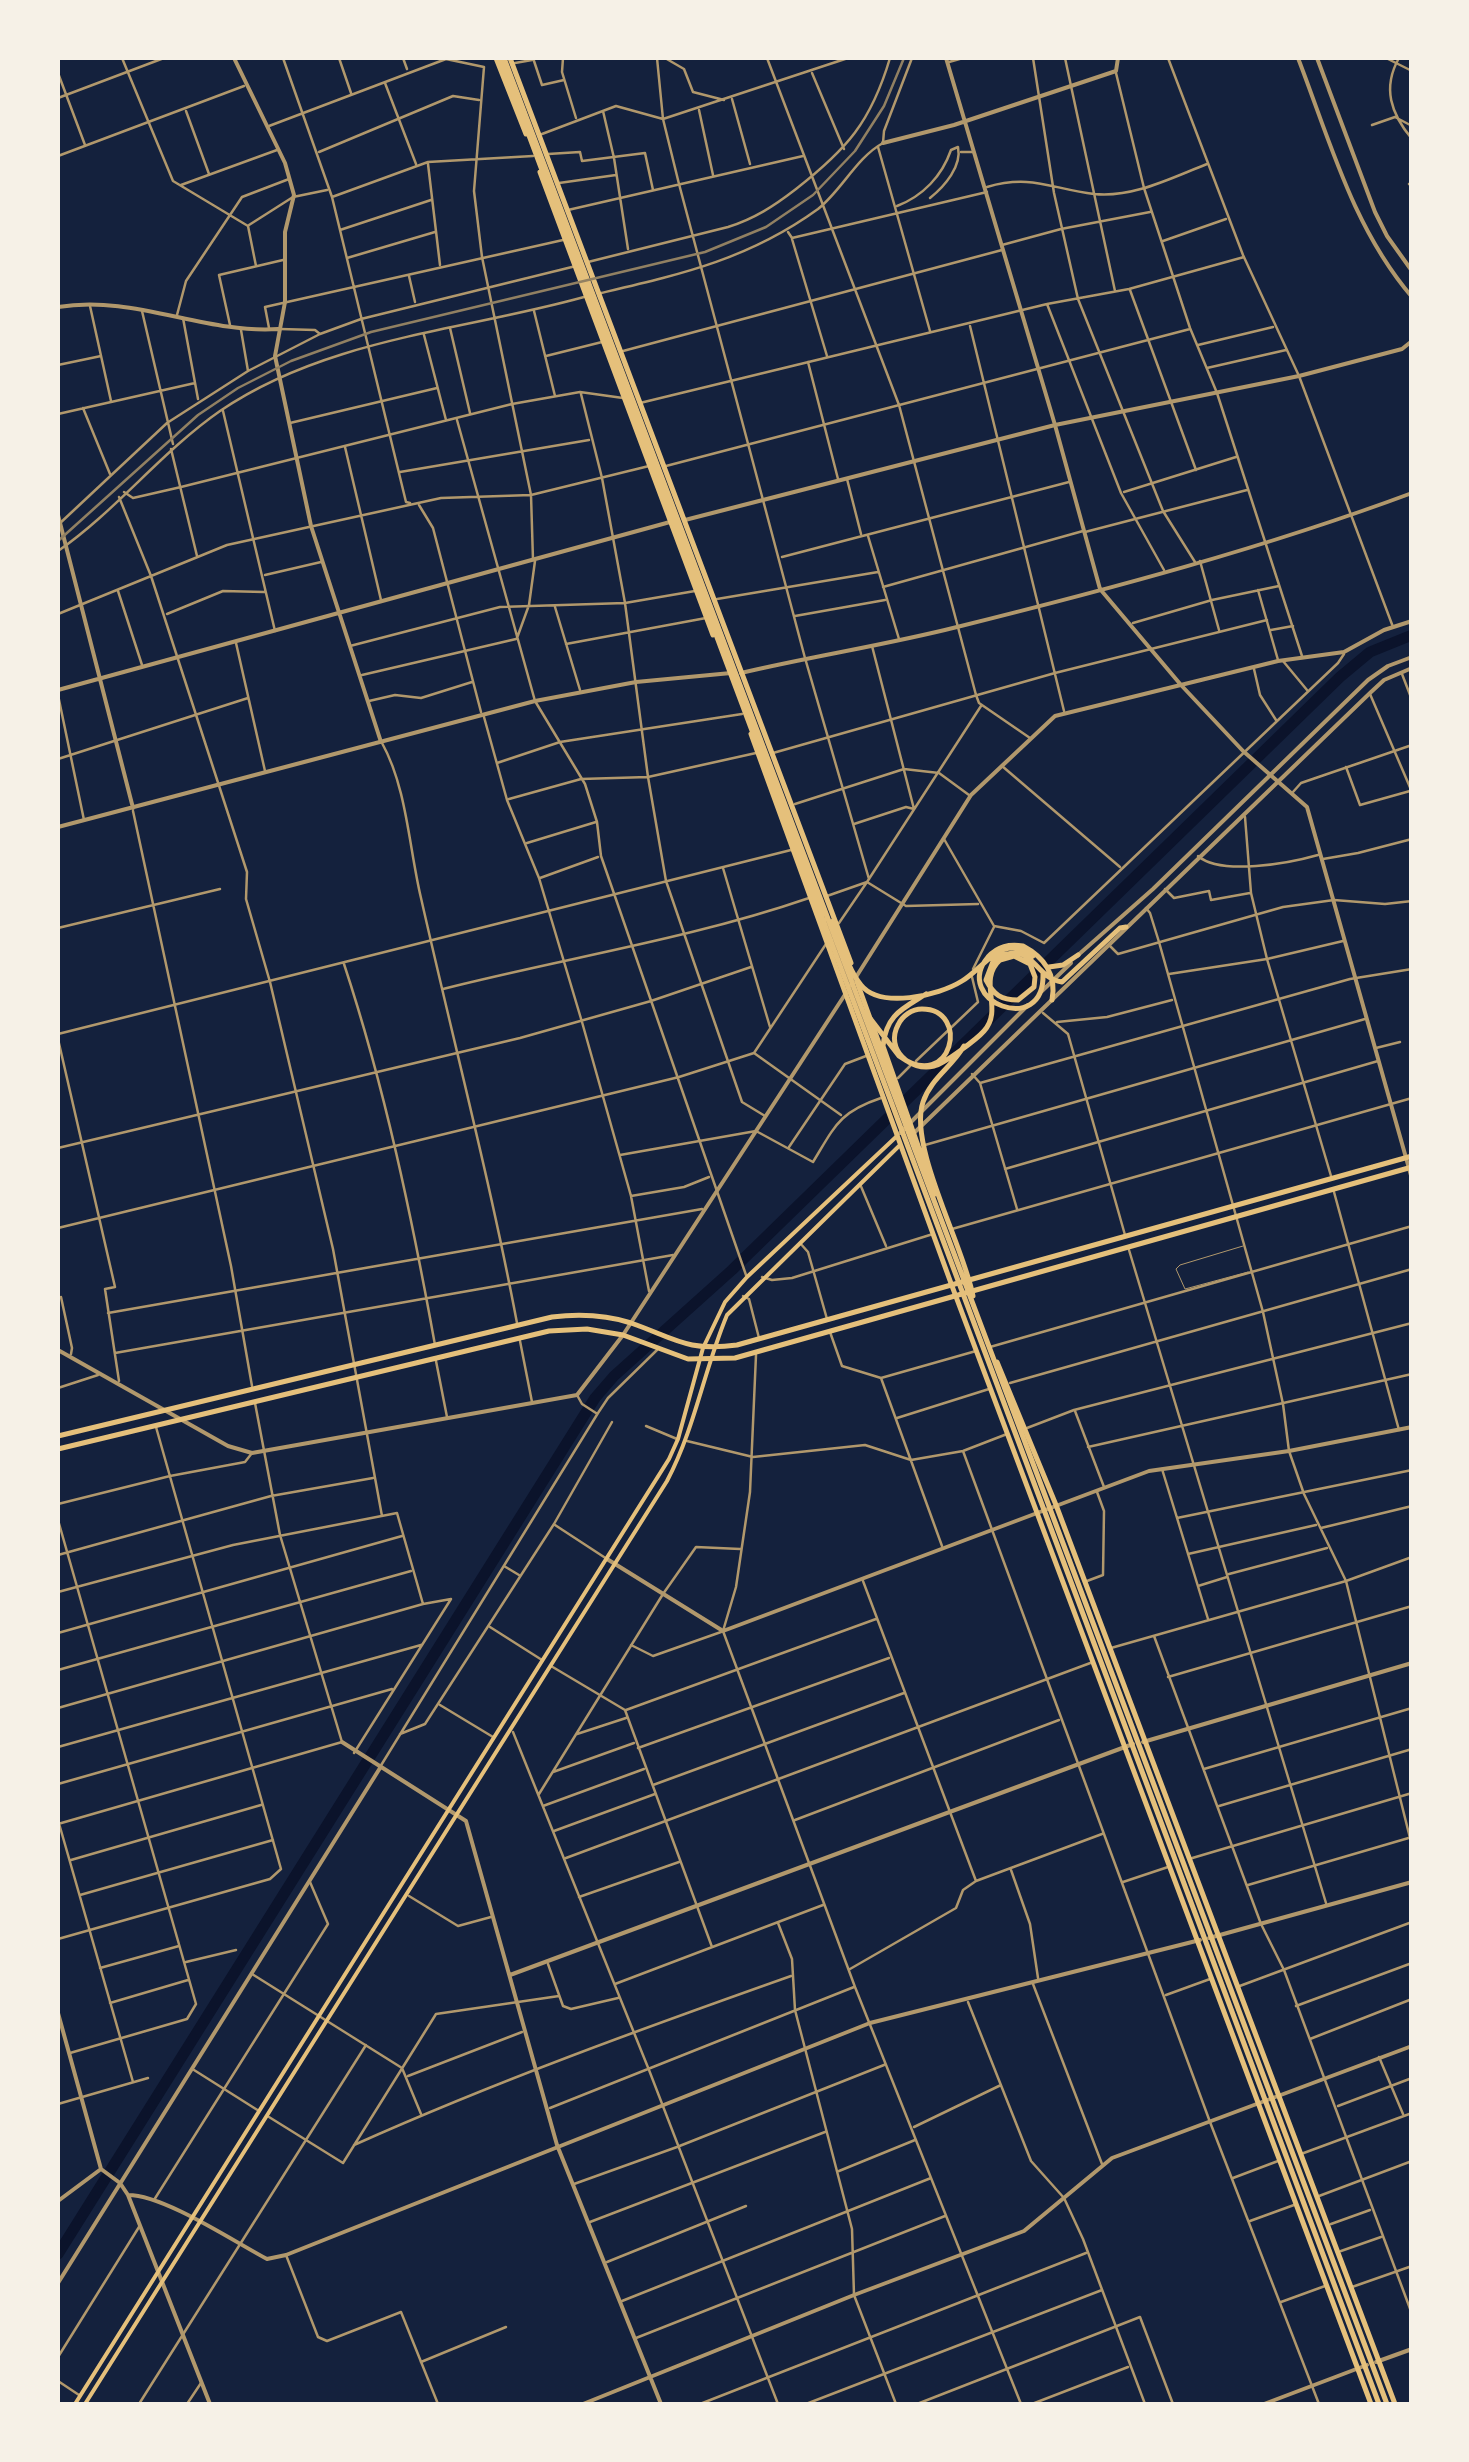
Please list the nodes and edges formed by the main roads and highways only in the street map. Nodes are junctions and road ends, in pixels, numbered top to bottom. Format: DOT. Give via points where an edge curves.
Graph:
graph roads {
  1 [pos="504,60"];
  2 [pos="794,850"];
  3 [pos="808,863"];
  4 [pos="1126,927"];
  5 [pos="1078,955"];
  6 [pos="1047,971"];
  7 [pos="1053,980"];
  8 [pos="1044,990"];
  9 [pos="927,994"];
  10 [pos="1052,1000"];
  11 [pos="964,1046"];
  12 [pos="912,1135"];
  13 [pos="896,1136"];
  14 [pos="900,1145"];
  15 [pos="1409,1157"];
  16 [pos="1410,1167"];
  17 [pos="968,1281"];
  18 [pos="952,1286"];
  19 [pos="971,1291"];
  20 [pos="956,1295"];
  21 [pos="974,1304"];
  22 [pos="968,1312"];
  23 [pos="702,1348"];
  24 [pos="712,1348"];
  25 [pos="700,1360"];
  26 [pos="710,1360"];
  27 [pos="58,1436"];
  28 [pos="58,1449"];
  29 [pos="88,2403"];
  30 [pos="75,2404"];
  31 [pos="1371,2404"];
  32 [pos="1379,2404"];
  33 [pos="1387,2404"];
  34 [pos="1394,2404"];
  1 -- 2 [label="main road"];
  1 -- 2 [label="main road" via="564,239"];
  1 -- 3 [label="main road"];
  1 -- 12 [label="main road" via="540,134"];
  2 -- 11 [label="main road" via="855,994 887,1044 899,1056 910,1063 940,1060 950,1029 925,1009 898,1024 894,1041 901,1056 910,1063 916,1066 933,1066"];
  2 -- 13 [label="main road"];
  2 -- 22 [label="main road"];
  3 -- 9 [label="main road" via="864,988 887,1000"];
  3 -- 21 [label="main road"];
  4 -- 7 [label="main road" via="1062,982"];
  5 -- 6 [label="main road"];
  6 -- 7 [label="main road"];
  6 -- 8 [label="main road"];
  6 -- 9 [label="main road" via="1032,950 1014,945 1000,947 989,956 984,963 980,970 986,995 998,1006 1022,1008 1036,999 1043,978 1036,958 1021,948 1000,950 992,955 985,960 965,980"];
  6 -- 11 [label="main road" via="1020,952 994,959 986,980 992,991 996,995 1018,1000 1034,987 1030,964 1014,956 1000,960 989,984 990,992 993,1008 993,1017"];
  7 -- 10 [label="main road"];
  9 -- 22 [label="main road" via="894,1014 883,1046"];
  11 -- 21 [label="main road" via="934,1080 919,1118"];
  12 -- 14 [label="main road"];
  12 -- 17 [label="main road"];
  13 -- 14 [label="main road"];
  13 -- 23 [label="main road" via="747,1277 718,1312"];
  14 -- 18 [label="main road"];
  14 -- 24 [label="main road" via="742,1296"];
  15 -- 17 [label="main road"];
  16 -- 19 [label="main road"];
  17 -- 18 [label="main road"];
  17 -- 19 [label="main road"];
  18 -- 20 [label="main road"];
  18 -- 24 [label="main road"];
  19 -- 20 [label="main road"];
  19 -- 34 [label="main road"];
  20 -- 26 [label="main road"];
  20 -- 31 [label="main road"];
  21 -- 33 [label="main road"];
  22 -- 32 [label="main road"];
  23 -- 24 [label="main road"];
  23 -- 25 [label="main road"];
  23 -- 27 [label="main road" via="629,1323 569,1315"];
  24 -- 26 [label="main road"];
  25 -- 26 [label="main road"];
  25 -- 28 [label="main road" via="623,1335 566,1329"];
  25 -- 30 [label="main road" via="660,1476"];
  26 -- 29 [label="main road" via="687,1441 667,1481"];
}
